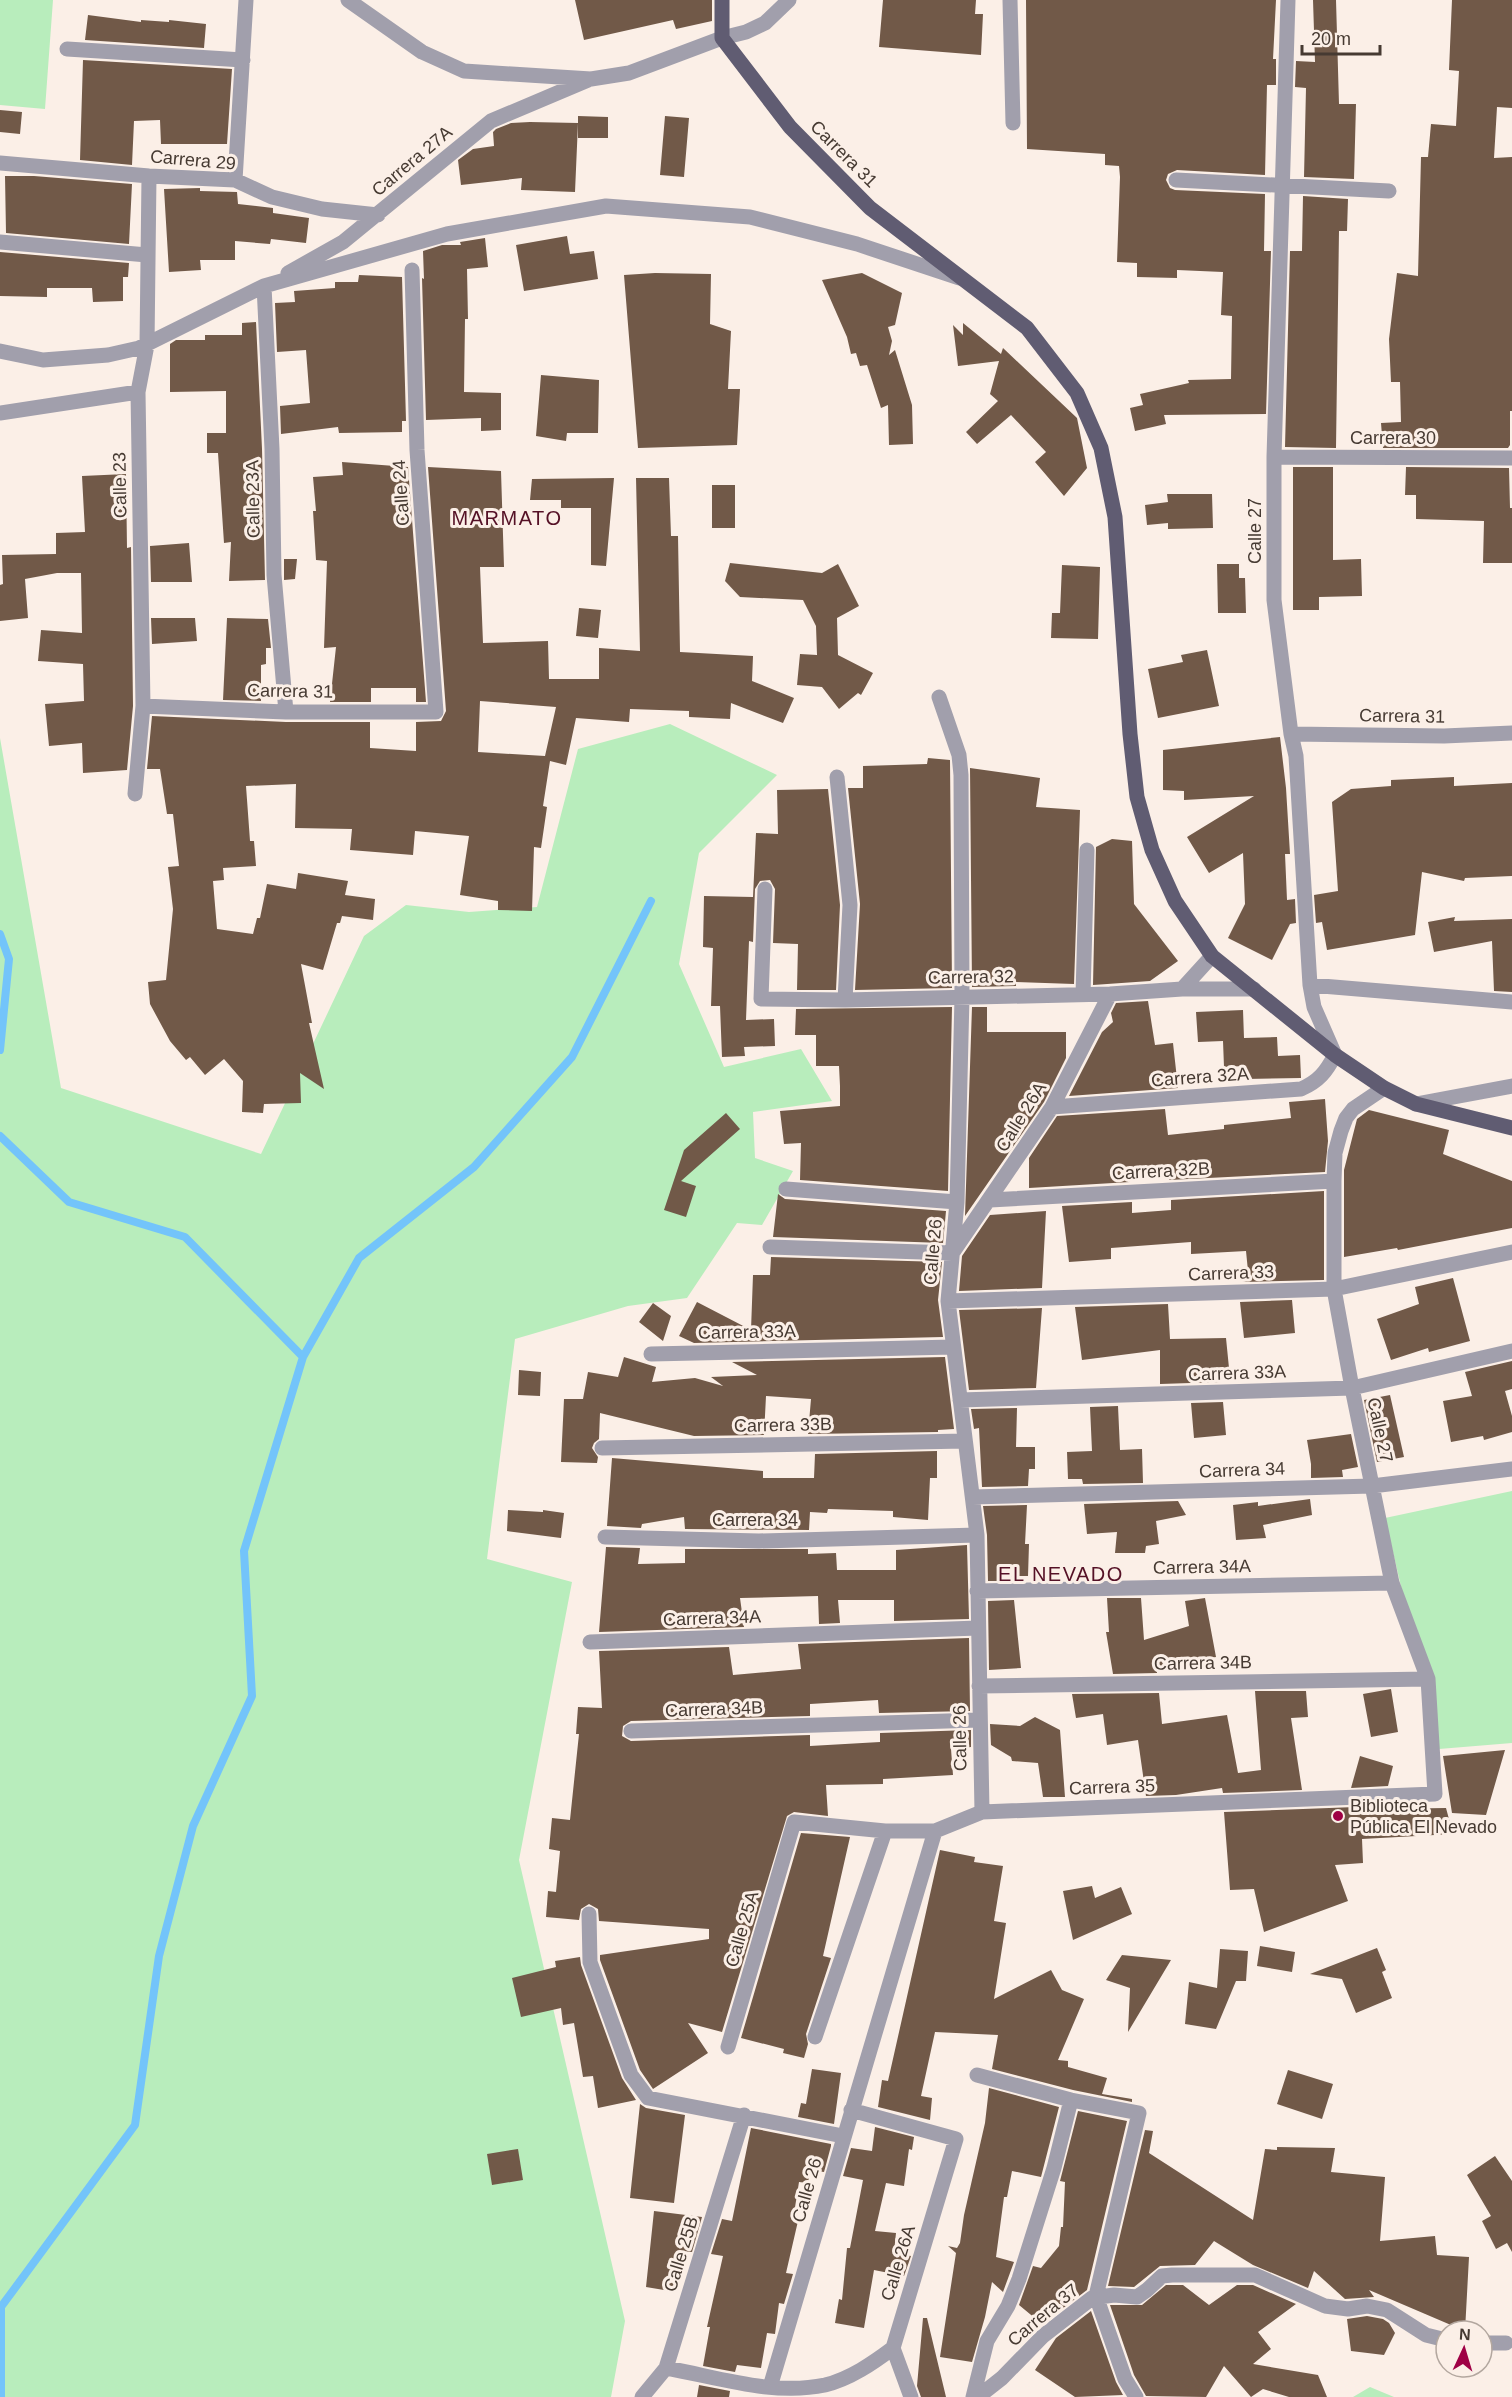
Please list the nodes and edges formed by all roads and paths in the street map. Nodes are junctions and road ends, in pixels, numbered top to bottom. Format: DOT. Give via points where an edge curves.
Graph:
graph roads {
  1 [pos="246,0"];
  2 [pos="348,0"];
  3 [pos="722,0"];
  4 [pos="789,0"];
  5 [pos="1010,0"];
  6 [pos="1288,0"];
  7 [pos="722,38"];
  8 [pos="66,49"];
  9 [pos="243,60"];
  10 [pos="591,79"];
  11 [pos="1013,123"];
  12 [pos="0,162"];
  13 [pos="149,176"];
  14 [pos="235,180"];
  15 [pos="1176,180"];
  16 [pos="1282,185"];
  17 [pos="1389,191"];
  18 [pos="378,215"];
  19 [pos="0,242"];
  20 [pos="147,255"];
  21 [pos="412,270"];
  22 [pos="959,278"];
  23 [pos="264,286"];
  24 [pos="147,345"];
  25 [pos="0,351"];
  26 [pos="138,392"];
  27 [pos="0,413"];
  28 [pos="1274,457"];
  29 [pos="1512,458"];
  30 [pos="939,698"];
  31 [pos="144,706"];
  32 [pos="286,712"];
  33 [pos="436,712"];
  34 [pos="1512,732"];
  35 [pos="1291,734"];
  36 [pos="837,777"];
  37 [pos="135,794"];
  38 [pos="1087,850"];
  39 [pos="765,889"];
  40 [pos="1212,956"];
  41 [pos="1310,985"];
  42 [pos="1182,989"];
  43 [pos="1254,989"];
  44 [pos="1110,994"];
  45 [pos="1083,995"];
  46 [pos="962,997"];
  47 [pos="845,1000"];
  48 [pos="1512,1002"];
  49 [pos="1335,1055"];
  50 [pos="1512,1086"];
  51 [pos="1384,1088"];
  52 [pos="1416,1104"];
  53 [pos="1053,1107"];
  54 [pos="1512,1128"];
  55 [pos="1334,1181"];
  56 [pos="786,1189"];
  57 [pos="990,1200"];
  58 [pos="957,1202"];
  59 [pos="770,1247"];
  60 [pos="1512,1252"];
  61 [pos="952,1253"];
  62 [pos="1334,1289"];
  63 [pos="948,1301"];
  64 [pos="953,1347"];
  65 [pos="1512,1351"];
  66 [pos="651,1354"];
  67 [pos="1352,1388"];
  68 [pos="960,1400"];
  69 [pos="965,1442"];
  70 [pos="603,1448"];
  71 [pos="1512,1469"];
  72 [pos="1372,1486"];
  73 [pos="973,1497"];
  74 [pos="977,1535"];
  75 [pos="605,1537"];
  76 [pos="1392,1583"];
  77 [pos="977,1591"];
  78 [pos="978,1628"];
  79 [pos="590,1642"];
  80 [pos="1428,1679"];
  81 [pos="979,1686"];
  82 [pos="979,1720"];
  83 [pos="631,1731"];
  84 [pos="1435,1794"];
  85 [pos="982,1812"];
  86 [pos="794,1822"];
  87 [pos="934,1830"];
  88 [pos="885,1831"];
  89 [pos="590,1914"];
  90 [pos="814,2037"];
  91 [pos="728,2048"];
  92 [pos="977,2075"];
  93 [pos="1071,2100"];
  94 [pos="851,2110"];
  95 [pos="744,2115"];
  96 [pos="843,2136"];
  97 [pos="1096,2296"];
  98 [pos="1434,2337"];
  99 [pos="1494,2343"];
  100 [pos="1506,2343"];
  101 [pos="893,2348"];
  102 [pos="666,2368"];
  103 [pos="770,2387"];
  104 [pos="642,2397"];
  105 [pos="911,2397"];
  106 [pos="973,2397"];
  107 [pos="978,2397"];
  108 [pos="1136,2397"];
  1 -- 9 [label="street"];
  2 -- 10 [label="street" via="422,52 464,71"];
  3 -- 7 [label="main road"];
  4 -- 7 [label="street" via="765,22"];
  5 -- 11 [label="street"];
  6 -- 16 [label="street, Calle 27"];
  7 -- 10 [label="street" via="629,73"];
  7 -- 22 [label="main road, Carrera 31" via="790,127 854,192"];
  8 -- 9 [label="street"];
  9 -- 14 [label="street"];
  10 -- 18 [label="street, Carrera 27A" via="491,121"];
  12 -- 13 [label="street, Carrera 29"];
  13 -- 14 [label="street, Carrera 29"];
  13 -- 20 [label="street, Calle 23"];
  14 -- 18 [label="street, Carrera 29" via="272,197"];
  15 -- 16 [label="street"];
  16 -- 17 [label="street"];
  16 -- 28 [label="street, Calle 27"];
  18 -- 23 [label="street, Carrera 27A" via="343,242"];
  19 -- 20 [label="street"];
  20 -- 24 [label="street, Calle 23"];
  21 -- 33 [label="street, Calle 24" via="417,450"];
  22 -- 23 [label="street" via="857,244 750,217 606,206 447,234"];
  22 -- 40 [label="main road, Carrera 31" via="1027,328 1077,393 1101,448 1115,517 1137,797 1152,850 1175,901"];
  23 -- 24 [label="street"];
  23 -- 32 [label="street, Calle 23A" via="274,575"];
  24 -- 25 [label="street" via="108,355 43,360"];
  24 -- 26 [label="street, Calle 23"];
  26 -- 27 [label="street"];
  26 -- 31 [label="street, Calle 23"];
  28 -- 29 [label="street, Carrera 30"];
  28 -- 35 [label="street, Calle 27" via="1274,600"];
  30 -- 46 [label="street, Calle 26" via="962,775"];
  31 -- 32 [label="street, Carrera 31"];
  31 -- 37 [label="street, Calle 23"];
  32 -- 33 [label="street, Carrera 31"];
  34 -- 35 [label="street, Carrera 31" via="1444,736"];
  35 -- 41 [label="street, Calle 27" via="1296,756"];
  36 -- 47 [label="street" via="850,905"];
  38 -- 45 [label="street"];
  39 -- 47 [label="street, Carrera 32" via="761,999"];
  40 -- 42 [label="street"];
  40 -- 43 [label="main road, Carrera 31"];
  41 -- 48 [label="street"];
  41 -- 49 [label="street, Calle 27" via="1314,1008"];
  42 -- 43 [label="street, Carrera 32"];
  42 -- 44 [label="street, Carrera 32"];
  43 -- 49 [label="main road, Carrera 31"];
  44 -- 45 [label="street, Carrera 32"];
  44 -- 53 [label="street, Calle 26A"];
  45 -- 46 [label="street, Carrera 32"];
  46 -- 47 [label="street, Carrera 32"];
  46 -- 58 [label="street, Calle 26"];
  49 -- 51 [label="main road, Carrera 31"];
  49 -- 53 [label="street, Carrera 32A" via="1325,1074 1301,1089"];
  50 -- 52 [label="street"];
  51 -- 52 [label="main road, Carrera 31"];
  51 -- 55 [label="street, Calle 27" via="1346,1118 1335,1153"];
  52 -- 54 [label="main road, Carrera 31"];
  53 -- 57 [label="street, Calle 26A"];
  55 -- 57 [label="street, Carrera 32B"];
  55 -- 62 [label="street, Calle 27"];
  56 -- 58 [label="street"];
  57 -- 61 [label="street, Calle 26A"];
  58 -- 61 [label="street, Calle 26"];
  59 -- 61 [label="street"];
  60 -- 62 [label="street, Carrera 33"];
  61 -- 63 [label="street, Calle 26"];
  62 -- 63 [label="street, Carrera 33"];
  62 -- 67 [label="street, Calle 27"];
  63 -- 64 [label="street, Calle 26"];
  64 -- 66 [label="street, Carrera 33A"];
  64 -- 68 [label="street, Calle 26"];
  65 -- 67 [label="street, Carrera 33A"];
  67 -- 68 [label="street, Carrera 33A"];
  67 -- 72 [label="street, Calle 27"];
  68 -- 69 [label="street, Calle 26"];
  69 -- 70 [label="street, Carrera 33B"];
  69 -- 73 [label="street, Calle 26"];
  71 -- 72 [label="street, Carrera 34"];
  72 -- 73 [label="street, Carrera 34"];
  72 -- 76 [label="street, Calle 27"];
  73 -- 74 [label="street, Calle 26"];
  74 -- 75 [label="street, Carrera 34" via="759,1541"];
  74 -- 77 [label="street, Calle 26"];
  76 -- 77 [label="street, Carrera 34A"];
  76 -- 80 [label="street, Calle 27"];
  77 -- 78 [label="street, Calle 26"];
  78 -- 79 [label="street, Carrera 34A"];
  78 -- 81 [label="street, Calle 26"];
  80 -- 81 [label="street, Carrera 34B"];
  80 -- 84 [label="street, Calle 27"];
  81 -- 82 [label="street, Calle 26"];
  82 -- 83 [label="street, Carrera 34B"];
  82 -- 85 [label="street, Calle 26"];
  84 -- 85 [label="street, Carrera 35"];
  85 -- 87 [label="street, Carrera 35"];
  86 -- 88 [label="street, Carrera 35"];
  86 -- 91 [label="street, Calle 25A"];
  87 -- 88 [label="street, Carrera 35"];
  87 -- 94 [label="street, Calle 26"];
  88 -- 90 [label="street"];
  89 -- 95 [label="street" via="590,1962 631,2075 648,2098"];
  92 -- 93 [label="street"];
  93 -- 97 [label="street" via="1139,2113"];
  93 -- 106 [label="street" via="1019,2279 987,2341"];
  94 -- 96 [label="street, Calle 26"];
  94 -- 101 [label="street, Calle 26A" via="956,2139"];
  95 -- 96 [label="street"];
  95 -- 102 [label="street, Calle 25B"];
  96 -- 103 [label="street, Calle 26"];
  97 -- 98 [label="street, Carrera 37" via="1137,2296 1162,2276 1254,2275 1325,2306 1387,2310"];
  97 -- 107 [label="street, Carrera 37" via="1043,2336"];
  97 -- 108 [label="street" via="1125,2379"];
  99 -- 100 [label="street"];
  101 -- 103 [label="street" via="853,2374 826,2384"];
  101 -- 105 [label="street"];
  102 -- 103 [label="street"];
  102 -- 104 [label="street, Calle 25B"];
}
